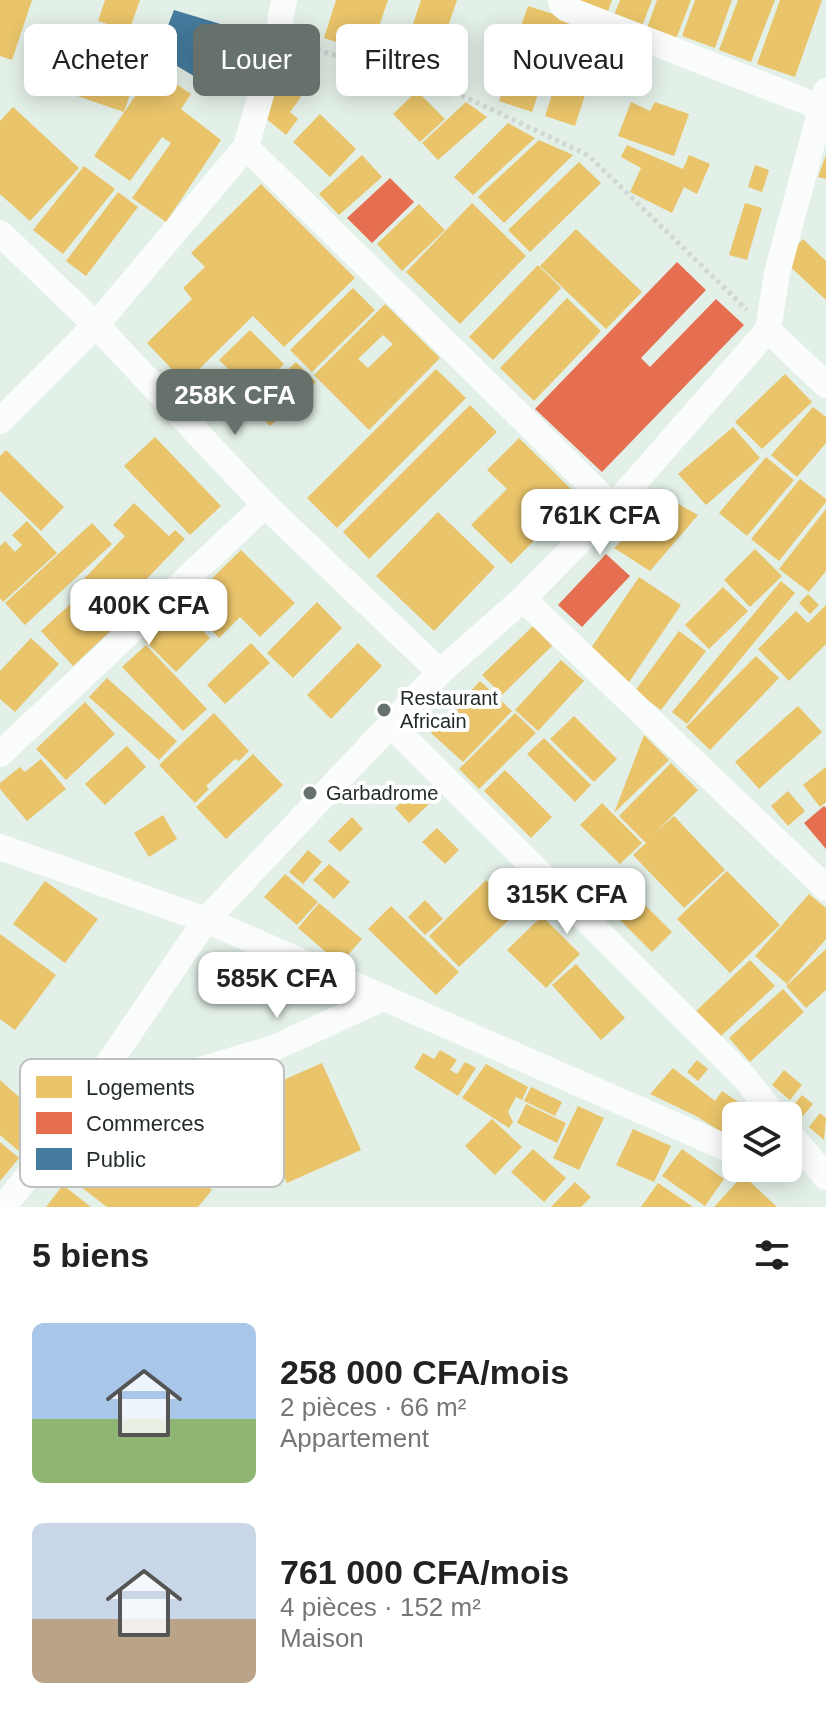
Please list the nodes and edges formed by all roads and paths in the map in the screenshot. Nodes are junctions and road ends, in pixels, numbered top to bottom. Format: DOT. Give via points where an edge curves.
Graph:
graph roads {
  1 [pos="284,0"];
  2 [pos="561,0"];
  3 [pos="280,24"];
  4 [pos="320,51"];
  5 [pos="261,96"];
  6 [pos="823,99"];
  7 [pos="246,147"];
  8 [pos="0,233"];
  9 [pos="96,325"];
  10 [pos="768,330"];
  11 [pos="826,385"];
  12 [pos="0,421"];
  13 [pos="265,505"];
  14 [pos="613,507"];
  15 [pos="523,599"];
  16 [pos="440,672"];
  17 [pos="392,726"];
  18 [pos="0,754"];
  19 [pos="0,847"];
  20 [pos="826,888"];
  21 [pos="206,920"];
  22 [pos="383,998"];
  23 [pos="112,1059"];
  24 [pos="237,1059"];
  25 [pos="764,1102"];
  26 [pos="722,1146"];
  27 [pos="20,1186"];
  28 [pos="0,1206"];
  1 -- 3 [label="street"];
  2 -- 6 [label="street" via="567,9"];
  4 -- 10 [label="path" via="433,82 588,155"];
  5 -- 7 [label="street"];
  6 -- 10 [label="street" via="777,273"];
  7 -- 9 [label="street"];
  7 -- 14 [label="street"];
  8 -- 9 [label="street"];
  9 -- 12 [label="street"];
  9 -- 13 [label="street"];
  10 -- 11 [label="street"];
  10 -- 14 [label="street"];
  13 -- 16 [label="street"];
  13 -- 18 [label="street"];
  14 -- 15 [label="street"];
  15 -- 16 [label="street"];
  15 -- 20 [label="street"];
  16 -- 17 [label="street"];
  17 -- 21 [label="street"];
  17 -- 25 [label="street"];
  19 -- 21 [label="street"];
  21 -- 22 [label="street"];
  21 -- 23 [label="street"];
  22 -- 24 [label="street" via="274,1048"];
  22 -- 26 [label="street"];
  27 -- 28 [label="street"];
}
